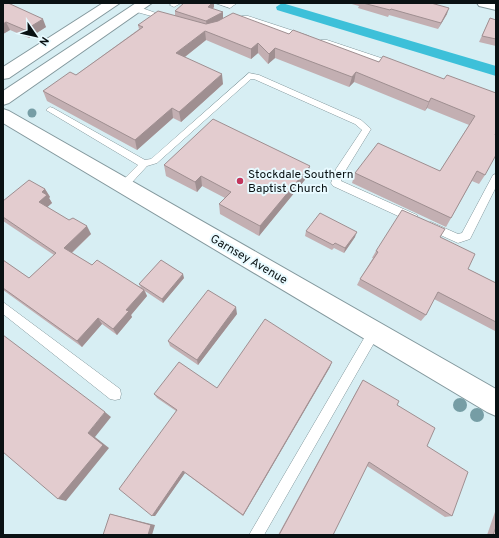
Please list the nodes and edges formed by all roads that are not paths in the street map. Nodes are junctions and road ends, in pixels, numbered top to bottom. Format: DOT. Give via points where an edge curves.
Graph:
graph roads {
  1 [pos="113,3"];
  2 [pos="219,3"];
  3 [pos="233,3"];
  4 [pos="141,6"];
  5 [pos="239,16"];
  6 [pos="172,20"];
  7 [pos="85,22"];
  8 [pos="405,67"];
  9 [pos="3,74"];
  10 [pos="3,87"];
  11 [pos="3,99"];
  12 [pos="50,110"];
  13 [pos="3,115"];
  14 [pos="144,164"];
  15 [pos="496,178"];
  16 [pos="123,186"];
  17 [pos="3,307"];
  18 [pos="374,332"];
  19 [pos="115,394"];
  20 [pos="496,403"];
  21 [pos="256,535"];
  1 -- 7 [label="main road"];
  2 -- 3 [label="lane" via="230,6"];
  4 -- 6 [label="lane"];
  4 -- 11 [label="main road"];
  5 -- 8 [label="lane"];
  7 -- 9 [label="main road"];
  7 -- 10 [label="main road" via="65,44"];
  12 -- 14 [label="lane"];
  13 -- 16 [label="main road, Garnsey Avenue"];
  14 -- 15 [label="lane" via="154,161 249,76 351,119 367,129 339,172 336,184 458,239 466,236"];
  14 -- 16 [label="lane"];
  16 -- 18 [label="main road, Garnsey Avenue"];
  17 -- 19 [label="lane"];
  18 -- 20 [label="main road, Garnsey Avenue"];
  18 -- 21 [label="lane"];
}
